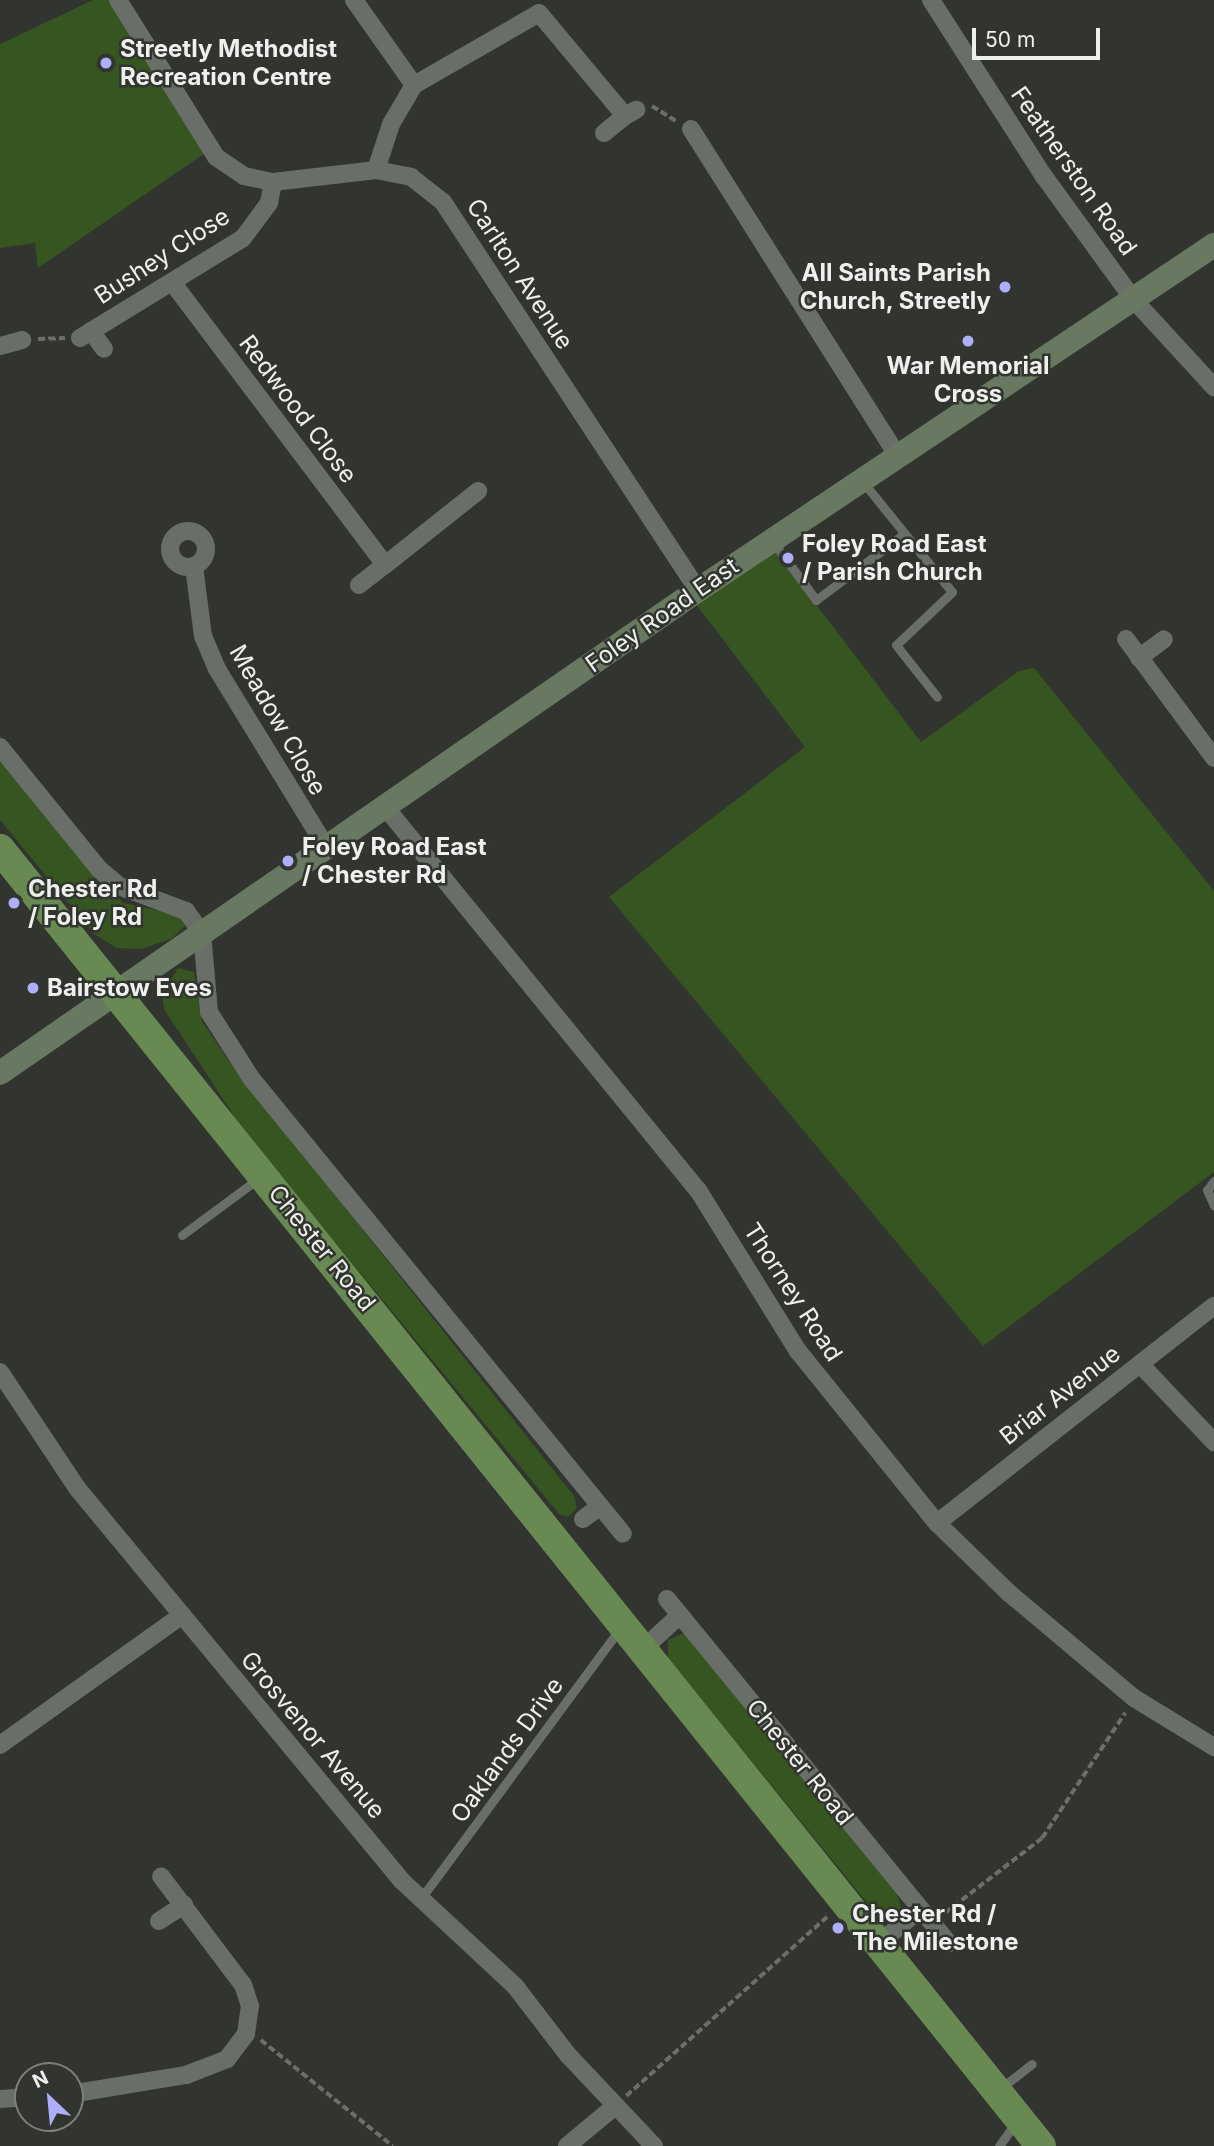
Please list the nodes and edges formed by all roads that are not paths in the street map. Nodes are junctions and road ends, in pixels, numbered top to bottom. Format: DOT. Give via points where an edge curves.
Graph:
graph roads {
  1 [pos="118,0"];
  2 [pos="354,0"];
  3 [pos="931,0"];
  4 [pos="535,6"];
  5 [pos="414,85"];
  6 [pos="691,129"];
  7 [pos="604,133"];
  8 [pos="376,170"];
  9 [pos="272,182"];
  10 [pos="1214,244"];
  11 [pos="172,282"];
  12 [pos="1133,299"];
  13 [pos="22,340"];
  14 [pos="0,346"];
  15 [pos="104,349"];
  16 [pos="1214,387"];
  17 [pos="898,457"];
  18 [pos="862,480"];
  19 [pos="478,491"];
  20 [pos="904,534"];
  21 [pos="772,540"];
  22 [pos="385,565"];
  23 [pos="194,566"];
  24 [pos="359,585"];
  25 [pos="698,590"];
  26 [pos="1126,639"];
  27 [pos="1164,639"];
  28 [pos="1139,658"];
  29 [pos="937,698"];
  30 [pos="0,747"];
  31 [pos="1214,758"];
  32 [pos="386,808"];
  33 [pos="0,849"];
  34 [pos="328,850"];
  35 [pos="202,933"];
  36 [pos="115,993"];
  37 [pos="0,1073"];
  38 [pos="263,1175"];
  39 [pos="1214,1181"];
  40 [pos="1214,1206"];
  41 [pos="182,1235"];
  42 [pos="1214,1306"];
  43 [pos="1140,1364"];
  44 [pos="0,1372"];
  45 [pos="1214,1442"];
  46 [pos="599,1507"];
  47 [pos="583,1519"];
  48 [pos="937,1523"];
  49 [pos="623,1534"];
  50 [pos="667,1599"];
  51 [pos="182,1615"];
  52 [pos="680,1615"];
  53 [pos="623,1625"];
  54 [pos="643,1649"];
  55 [pos="0,1745"];
  56 [pos="1214,1746"];
  57 [pos="161,1876"];
  58 [pos="422,1897"];
  59 [pos="184,1905"];
  60 [pos="920,1909"];
  61 [pos="159,1921"];
  62 [pos="949,1943"];
  63 [pos="878,1944"];
  64 [pos="1032,2064"];
  65 [pos="997,2091"];
  66 [pos="84,2093"];
  67 [pos="614,2107"];
  68 [pos="1019,2119"];
  69 [pos="567,2146"];
  70 [pos="654,2146"];
  71 [pos="999,2146"];
  72 [pos="1041,2146"];
  1 -- 9 [label="street, Carlton Avenue" via="216,157 244,176"];
  2 -- 5 [label="street"];
  3 -- 12 [label="street, Featherston Road" via="1043,175"];
  4 -- 5 [label="street"];
  4 -- 7 [label="street" via="631,113"];
  5 -- 8 [label="street"];
  6 -- 17 [label="street" via="693,140 711,142"];
  8 -- 9 [label="street, Carlton Avenue"];
  8 -- 25 [label="street, Carlton Avenue" via="411,177 443,202"];
  9 -- 11 [label="street, Bushey Close" via="269,203 243,238"];
  10 -- 12 [label="main road, Foley Road East"];
  11 -- 15 [label="street, Bushey Close" via="85,334"];
  11 -- 22 [label="street, Redwood Close"];
  12 -- 16 [label="street, Featherston Road"];
  12 -- 17 [label="main road, Foley Road East"];
  13 -- 14 [label="street"];
  17 -- 18 [label="main road, Foley Road East"];
  18 -- 20 [label="lane"];
  18 -- 21 [label="main road, Foley Road East"];
  19 -- 22 [label="street" via="456,497"];
  20 -- 21 [label="lane" via="816,600"];
  20 -- 29 [label="lane" via="952,592 896,645"];
  21 -- 25 [label="main road, Foley Road East"];
  22 -- 24 [label="street"];
  23 -- 34 [label="street, Meadow Close" via="203,636 217,669"];
  25 -- 32 [label="main road, Foley Road East"];
  26 -- 28 [label="street"];
  27 -- 28 [label="street"];
  28 -- 31 [label="street"];
  30 -- 35 [label="street" via="99,869 119,887 186,911"];
  32 -- 34 [label="main road, Foley Road East"];
  32 -- 48 [label="street, Thorney Road" via="698,1190 798,1351"];
  33 -- 36 [label="highway, Chester Road"];
  34 -- 35 [label="main road, Foley Road East"];
  35 -- 36 [label="main road, Foley Road East"];
  35 -- 46 [label="street" via="209,1012 251,1079"];
  36 -- 37 [label="main road, Foley Road East"];
  36 -- 38 [label="highway, Chester Road"];
  38 -- 41 [label="lane"];
  38 -- 53 [label="highway, Chester Road"];
  39 -- 40 [label="lane" via="1207,1190"];
  42 -- 43 [label="street, Briar Avenue"];
  43 -- 45 [label="street"];
  43 -- 48 [label="street, Briar Avenue"];
  44 -- 51 [label="street, Grosvenor Avenue" via="77,1488"];
  46 -- 47 [label="street"];
  46 -- 49 [label="street"];
  48 -- 56 [label="street, Thorney Road" via="1009,1593 1134,1698"];
  50 -- 52 [label="street, Chester Road"];
  51 -- 55 [label="street"];
  51 -- 58 [label="street, Grosvenor Avenue"];
  52 -- 54 [label="street"];
  52 -- 60 [label="street, Chester Road"];
  53 -- 54 [label="highway, Chester Road"];
  53 -- 58 [label="lane, Oaklands Drive"];
  54 -- 63 [label="highway, Chester Road"];
  57 -- 59 [label="street"];
  58 -- 67 [label="street, Grosvenor Avenue" via="515,1986"];
  59 -- 61 [label="street"];
  59 -- 66 [label="street" via="243,1985 250,2006 246,2034 227,2059 186,2076"];
  60 -- 62 [label="street, Chester Road"];
  60 -- 63 [label="street"];
  63 -- 65 [label="highway, Chester Road"];
  64 -- 65 [label="lane"];
  65 -- 68 [label="highway, Chester Road"];
  67 -- 69 [label="street"];
  67 -- 70 [label="street, Grosvenor Avenue"];
  68 -- 71 [label="lane"];
  68 -- 72 [label="highway, Chester Road"];
}
